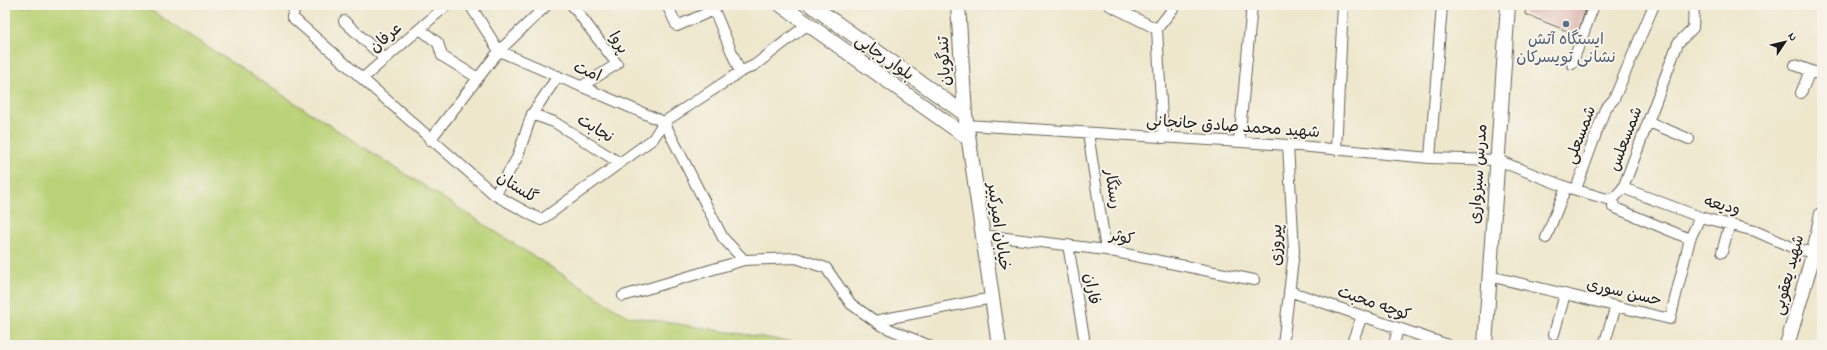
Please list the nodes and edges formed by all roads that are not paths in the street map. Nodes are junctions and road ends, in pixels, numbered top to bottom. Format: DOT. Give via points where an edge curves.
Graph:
graph roads {
  1 [pos="296,5"];
  2 [pos="447,5"];
  3 [pos="470,5"];
  4 [pos="547,5"];
  5 [pos="572,5"];
  6 [pos="667,5"];
  7 [pos="781,5"];
  8 [pos="958,5"];
  9 [pos="1109,5"];
  10 [pos="1176,5"];
  11 [pos="1252,5"];
  12 [pos="1343,5"];
  13 [pos="1442,5"];
  14 [pos="1508,5"];
  15 [pos="1594,5"];
  16 [pos="1654,5"];
  17 [pos="1694,5"];
  18 [pos="813,6"];
  19 [pos="713,7"];
  20 [pos="344,21"];
  21 [pos="808,24"];
  22 [pos="420,29"];
  23 [pos="1157,30"];
  24 [pos="499,50"];
  25 [pos="385,59"];
  26 [pos="1572,64"];
  27 [pos="1795,65"];
  28 [pos="1810,71"];
  29 [pos="740,72"];
  30 [pos="1822,75"];
  31 [pos="558,76"];
  32 [pos="363,78"];
  33 [pos="478,78"];
  34 [pos="582,86"];
  35 [pos="1801,92"];
  36 [pos="532,114"];
  37 [pos="664,122"];
  38 [pos="1649,122"];
  39 [pos="966,126"];
  40 [pos="1088,133"];
  41 [pos="1162,138"];
  42 [pos="1689,139"];
  43 [pos="430,140"];
  44 [pos="1239,142"];
  45 [pos="1288,146"];
  46 [pos="1336,150"];
  47 [pos="1430,158"];
  48 [pos="1497,160"];
  49 [pos="620,163"];
  50 [pos="1571,188"];
  51 [pos="1623,188"];
  52 [pos="495,195"];
  53 [pos="1614,198"];
  54 [pos="1822,214"];
  55 [pos="1700,217"];
  56 [pos="1730,223"];
  57 [pos="982,235"];
  58 [pos="1546,238"];
  59 [pos="1690,239"];
  60 [pos="1068,245"];
  61 [pos="1106,250"];
  62 [pos="1722,252"];
  63 [pos="1818,253"];
  64 [pos="744,260"];
  65 [pos="1489,276"];
  66 [pos="1254,280"];
  67 [pos="1290,291"];
  68 [pos="1565,294"];
  69 [pos="623,296"];
  70 [pos="992,298"];
  71 [pos="1616,306"];
  72 [pos="1362,316"];
  73 [pos="875,321"];
  74 [pos="1398,328"];
  75 [pos="1554,334"];
  76 [pos="1084,337"];
  77 [pos="1352,340"];
  78 [pos="928,345"];
  79 [pos="999,345"];
  80 [pos="1283,345"];
  81 [pos="1394,345"];
  82 [pos="1448,345"];
  83 [pos="1485,345"];
  84 [pos="1604,345"];
  85 [pos="1787,345"];
  1 -- 32 [label="street, گلستان" via="292,18"];
  2 -- 22 [label="street, عرفان"];
  3 -- 24 [label="street"];
  4 -- 24 [label="street"];
  5 -- 34 [label="street, پروا" via="617,64"];
  6 -- 19 [label="street" via="677,26"];
  7 -- 21 [label="main road, بلوار رجایی"];
  8 -- 39 [label="main road, تندگویان"];
  9 -- 23 [label="street"];
  10 -- 23 [label="street"];
  11 -- 44 [label="street"];
  12 -- 46 [label="street"];
  13 -- 47 [label="street"];
  14 -- 48 [label="main road, مدرس سبزواری"];
  15 -- 26 [label="street"];
  16 -- 50 [label="street, شمسعلی" via="1614,99 1605,109"];
  17 -- 38 [label="street, شمسعلس" via="1693,28 1678,42"];
  18 -- 39 [label="main road, بلوار رجایی"];
  19 -- 29 [label="street"];
  20 -- 25 [label="street"];
  21 -- 29 [label="street, گلستان" via="755,65"];
  21 -- 39 [label="main road, بلوار رجایی"];
  22 -- 25 [label="street, عرفان"];
  22 -- 33 [label="street" via="438,43 442,56"];
  23 -- 41 [label="street"];
  24 -- 31 [label="street, امت"];
  24 -- 33 [label="street"];
  25 -- 32 [label="street, عرفان"];
  27 -- 28 [label="street"];
  28 -- 30 [label="street"];
  28 -- 35 [label="street"];
  29 -- 37 [label="street, گلستان"];
  31 -- 34 [label="street, امت"];
  31 -- 36 [label="street"];
  32 -- 43 [label="street, گلستان"];
  33 -- 43 [label="street"];
  34 -- 37 [label="street, امت"];
  36 -- 49 [label="street, نجابت" via="554,122"];
  36 -- 52 [label="street" via="517,158"];
  37 -- 49 [label="street, گلستان" via="652,139"];
  37 -- 64 [label="street" via="723,238"];
  38 -- 42 [label="street"];
  38 -- 51 [label="street, شمسعلس"];
  39 -- 40 [label="street, شهید محمد صادق جانجانی"];
  39 -- 57 [label="main road, خیابان امیرکبیر"];
  40 -- 41 [label="street, شهید محمد صادق جانجانی"];
  40 -- 61 [label="street, رستگار"];
  41 -- 44 [label="street, شهید محمد صادق جانجانی"];
  43 -- 52 [label="street, گلستان"];
  44 -- 45 [label="street, شهید محمد صادق جانجانی"];
  45 -- 46 [label="street, شهید محمد صادق جانجانی"];
  45 -- 67 [label="street, پیروزی" via="1294,251"];
  46 -- 47 [label="street, شهید محمد صادق جانجانی"];
  47 -- 48 [label="street, شهید محمد صادق جانجانی"];
  48 -- 50 [label="street"];
  48 -- 65 [label="main road, مدرس سبزواری"];
  49 -- 52 [label="street, گلستان" via="541,220"];
  50 -- 53 [label="street" via="1607,199"];
  50 -- 58 [label="street, شمسعلی"];
  51 -- 53 [label="street, شمسعلس"];
  51 -- 55 [label="street, ودیعه"];
  53 -- 59 [label="street" via="1613,207"];
  54 -- 63 [label="main road, شهید یعقوبی"];
  55 -- 56 [label="street, ودیعه"];
  55 -- 59 [label="street, حسن سوری"];
  56 -- 62 [label="street"];
  56 -- 63 [label="street, ودیعه" via="1796,249"];
  57 -- 60 [label="street, کوثر"];
  57 -- 70 [label="main road, خیابان امیرکبیر"];
  59 -- 71 [label="street, حسن سوری" via="1670,319"];
  60 -- 61 [label="street, کوثر"];
  60 -- 76 [label="street, فاران"];
  61 -- 66 [label="street, کوثر"];
  63 -- 85 [label="main road, شهید یعقوبی"];
  64 -- 69 [label="street"];
  64 -- 73 [label="street" via="796,258 826,268 851,304"];
  65 -- 68 [label="street, حسن سوری"];
  65 -- 83 [label="main road, مدرس سبزواری"];
  67 -- 72 [label="street, کوچه محبت"];
  67 -- 80 [label="street, پیروزی"];
  68 -- 71 [label="street, حسن سوری"];
  68 -- 75 [label="street"];
  70 -- 73 [label="street"];
  70 -- 79 [label="main road, خیابان امیرکبیر"];
  71 -- 84 [label="street"];
  72 -- 74 [label="street, کوچه محبت"];
  72 -- 77 [label="street"];
  73 -- 78 [label="street"];
  74 -- 81 [label="street"];
  74 -- 82 [label="street, کوچه محبت"];
}
